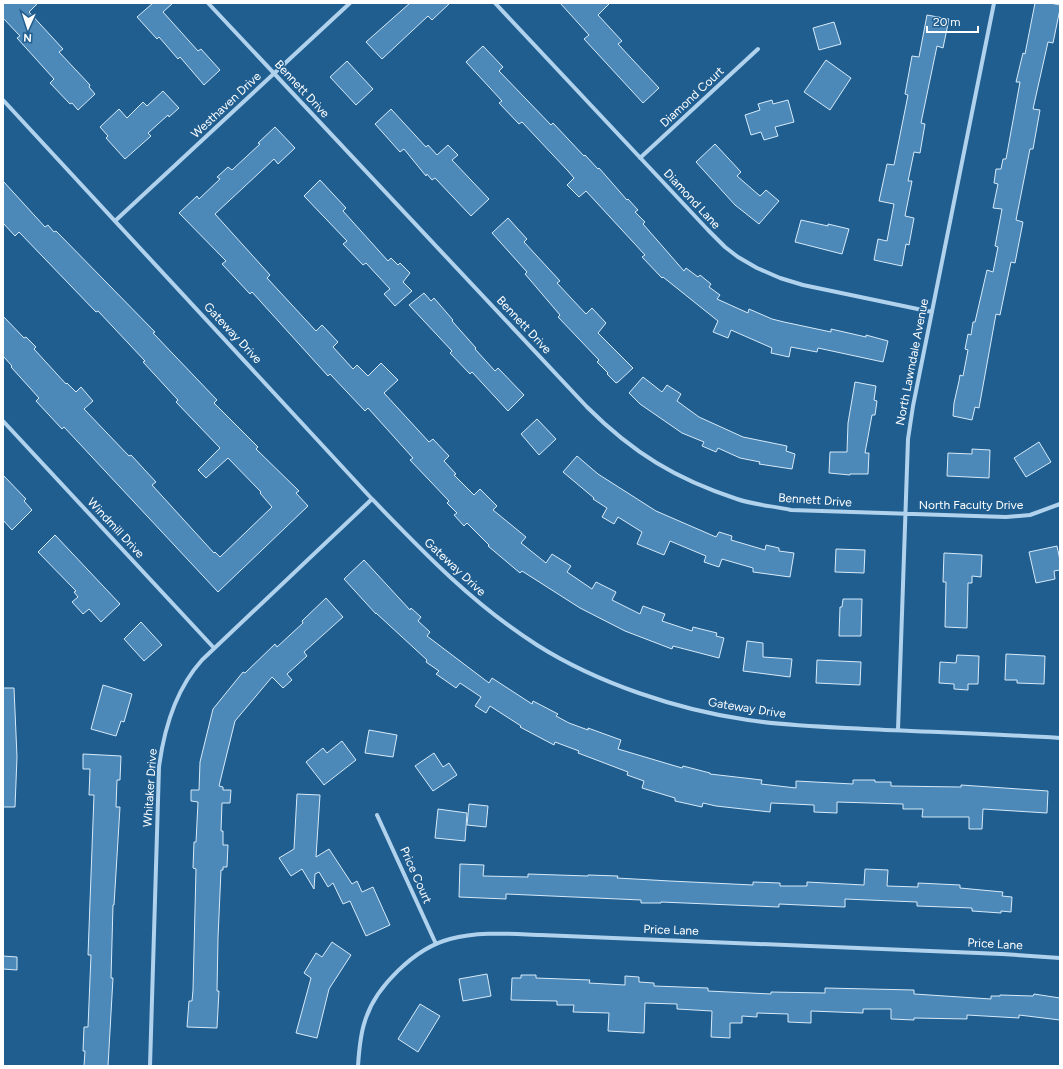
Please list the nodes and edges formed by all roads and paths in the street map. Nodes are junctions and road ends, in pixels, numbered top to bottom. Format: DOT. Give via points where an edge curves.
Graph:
graph roads {
  1 [pos="208,3"];
  2 [pos="350,3"];
  3 [pos="495,3"];
  4 [pos="994,3"];
  5 [pos="758,49"];
  6 [pos="274,74"];
  7 [pos="3,100"];
  8 [pos="640,158"];
  9 [pos="115,221"];
  10 [pos="932,312"];
  11 [pos="3,422"];
  12 [pos="372,499"];
  13 [pos="1060,504"];
  14 [pos="905,515"];
  15 [pos="214,648"];
  16 [pos="898,730"];
  17 [pos="1060,738"];
  18 [pos="377,815"];
  19 [pos="436,944"];
  20 [pos="1060,958"];
  21 [pos="150,1066"];
  22 [pos="358,1066"];
  1 -- 6 [label="street, Bennett Drive"];
  2 -- 6 [label="street, Westhaven Drive"];
  3 -- 8 [label="street, Diamond Lane"];
  4 -- 10 [label="street, North Lawndale Avenue"];
  5 -- 8 [label="street, Diamond Court"];
  6 -- 9 [label="street, Westhaven Drive"];
  6 -- 14 [label="street, Bennett Drive" via="587,407 609,429 634,448 680,477 738,499 791,510"];
  7 -- 9 [label="street, Gateway Drive"];
  8 -- 10 [label="street, Diamond Lane" via="719,241 738,257 757,268 803,285"];
  9 -- 12 [label="street, Gateway Drive"];
  10 -- 14 [label="street, North Lawndale Avenue" via="908,439"];
  11 -- 15 [label="street, Windmill Drive"];
  12 -- 15 [label="street, Whitaker Drive"];
  12 -- 16 [label="street, Gateway Drive" via="446,574 479,603 537,645 590,673 659,699 747,720"];
  13 -- 14 [label="street, North Faculty Drive" via="1037,513 1015,516"];
  14 -- 16 [label="street, North Lawndale Avenue"];
  15 -- 21 [label="street, Whitaker Drive" via="187,679 171,715 161,751"];
  16 -- 17 [label="street, Gateway Drive"];
  18 -- 19 [label="street, Price Court"];
  19 -- 20 [label="street, Price Lane" via="461,936 511,934 994,953"];
  19 -- 22 [label="street, Price Lane" via="414,957 397,972 368,1010 362,1031"];
}
